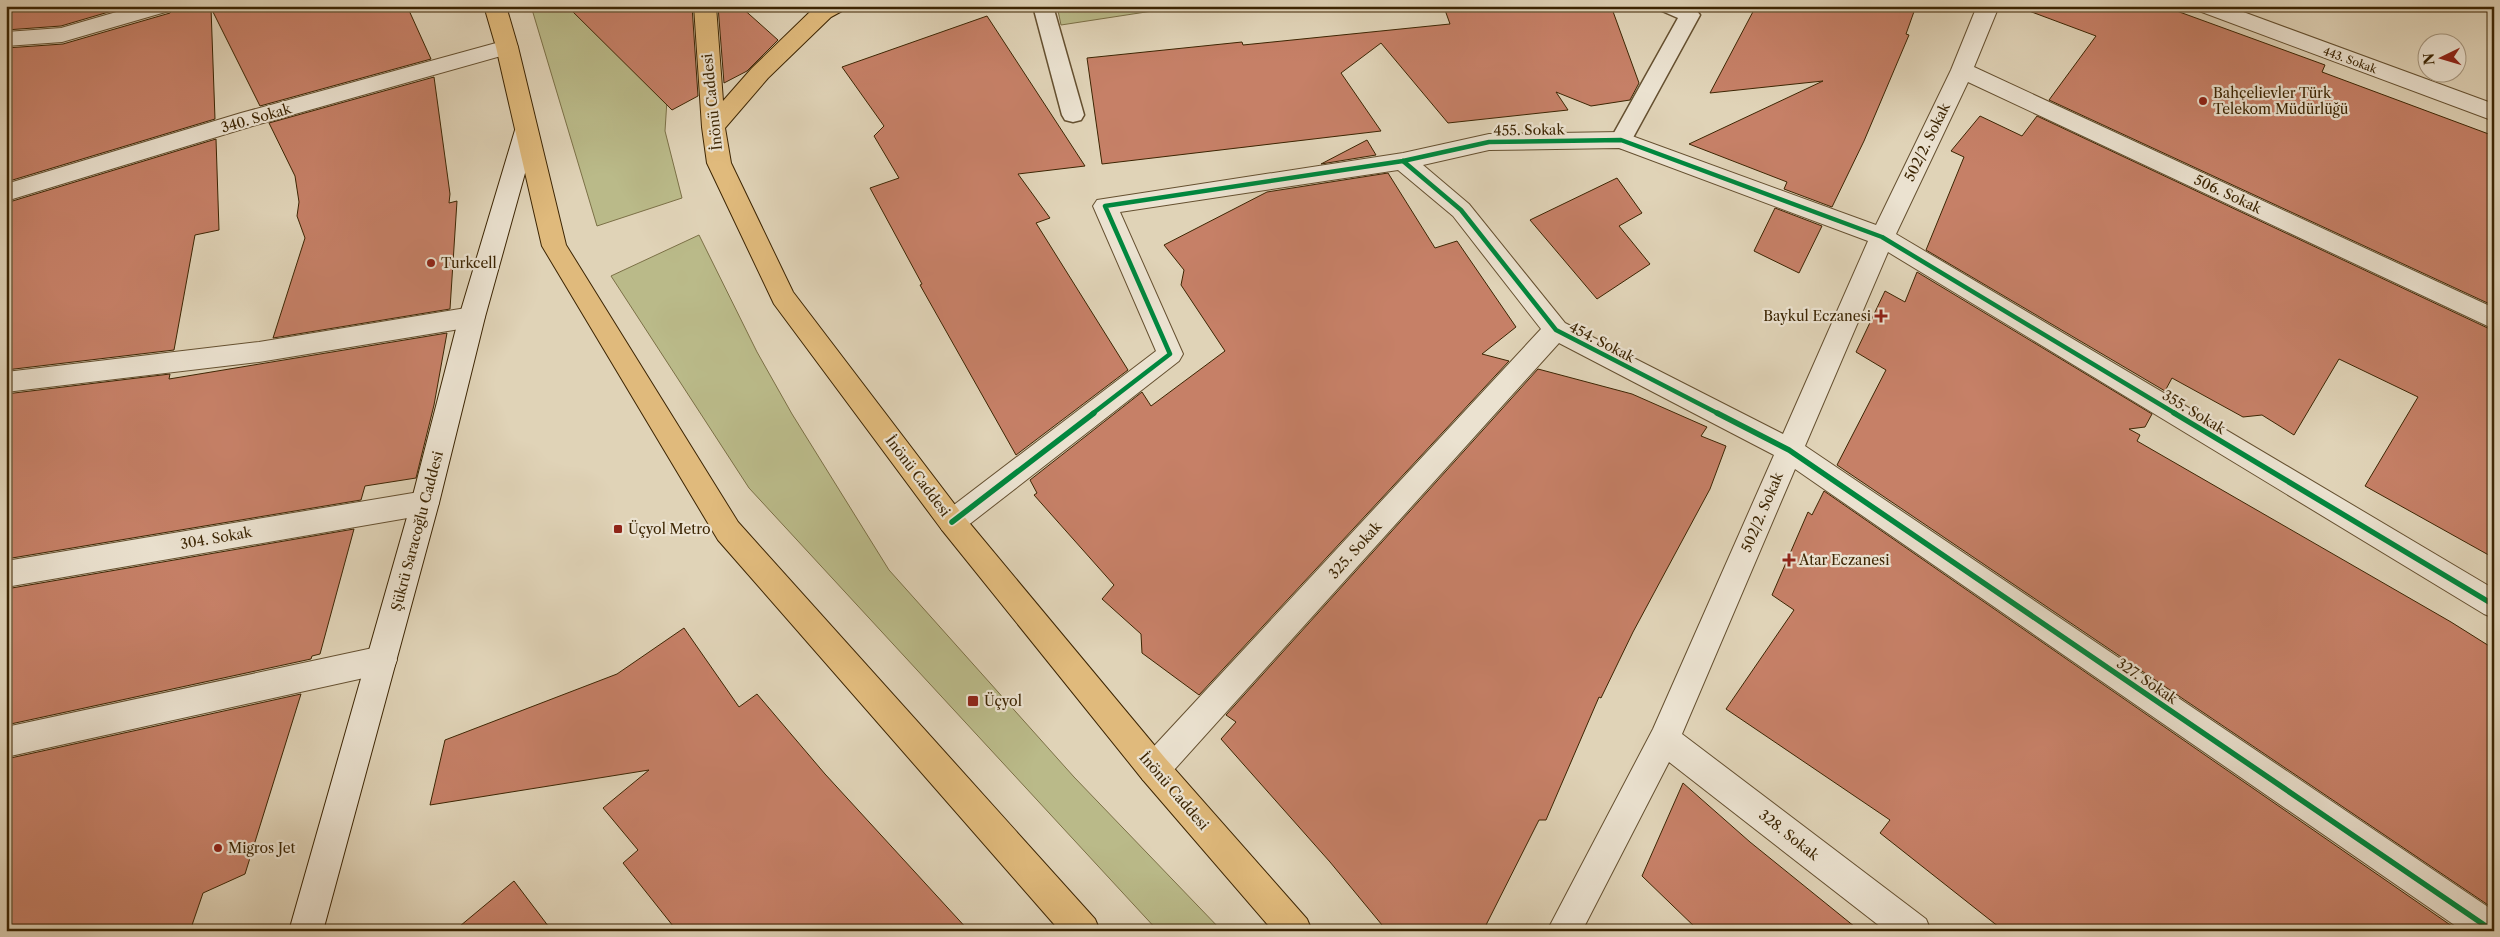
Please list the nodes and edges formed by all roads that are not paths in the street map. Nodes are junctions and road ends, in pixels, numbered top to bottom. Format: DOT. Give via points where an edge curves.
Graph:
graph roads {
  1 [pos="162,6"];
  2 [pos="494,6"];
  3 [pos="705,6"];
  4 [pos="835,6"];
  5 [pos="1043,6"];
  6 [pos="1669,6"];
  7 [pos="1988,6"];
  8 [pos="2206,6"];
  9 [pos="6,39"];
  10 [pos="507,46"];
  11 [pos="1962,70"];
  12 [pos="2494,113"];
  13 [pos="1073,115"];
  14 [pos="713,126"];
  15 [pos="526,130"];
  16 [pos="1620,140"];
  17 [pos="1403,161"];
  18 [pos="6,193"];
  19 [pos="1882,237"];
  20 [pos="472,317"];
  21 [pos="2494,319"];
  22 [pos="1556,330"];
  23 [pos="6,382"];
  24 [pos="1789,450"];
  25 [pos="425,502"];
  26 [pos="952,522"];
  27 [pos="6,574"];
  28 [pos="2494,605"];
  29 [pos="382,660"];
  30 [pos="1664,739"];
  31 [pos="6,742"];
  32 [pos="1154,769"];
  33 [pos="306,931"];
  34 [pos="1083,931"];
  35 [pos="1295,931"];
  36 [pos="1564,931"];
  37 [pos="1914,931"];
  38 [pos="2493,931"];
  1 -- 9 [label="street" via="62,36"];
  2 -- 10 [label="main road"];
  3 -- 14 [label="main road, İnönü Caddesi"];
  4 -- 14 [label="main road" via="823,12 760,73"];
  5 -- 13 [label="lane"];
  6 -- 16 [label="lane" via="1690,15"];
  7 -- 11 [label="street, 502/2. Sokak"];
  8 -- 12 [label="street, 443. Sokak"];
  10 -- 15 [label="main road"];
  10 -- 18 [label="street, 340. Sokak"];
  11 -- 19 [label="street, 502/2. Sokak"];
  11 -- 21 [label="street, 506. Sokak"];
  14 -- 26 [label="main road, İnönü Caddesi" via="719,164 783,296"];
  15 -- 20 [label="street, Şükrü Saracoğlu Caddesi"];
  15 -- 34 [label="main road" via="554,246 728,531"];
  16 -- 17 [label="street, 455. Sokak" via="1489,142"];
  16 -- 19 [label="street, 455. Sokak"];
  17 -- 22 [label="street, 454. Sokak" via="1461,210"];
  17 -- 26 [label="street, 455. Sokak" via="1105,206 1170,354"];
  19 -- 24 [label="street, 502/2. Sokak"];
  19 -- 28 [label="street, 355. Sokak"];
  20 -- 23 [label="street" via="259,352"];
  20 -- 25 [label="street, Şükrü Saracoğlu Caddesi"];
  22 -- 24 [label="street, 454. Sokak"];
  22 -- 32 [label="street, 325. Sokak"];
  24 -- 30 [label="street, 502/2. Sokak"];
  24 -- 38 [label="street, 327. Sokak"];
  25 -- 27 [label="street, 304. Sokak"];
  25 -- 29 [label="street, Şükrü Saracoğlu Caddesi"];
  26 -- 32 [label="main road, İnönü Caddesi"];
  29 -- 31 [label="street"];
  29 -- 33 [label="street, Şükrü Saracoğlu Caddesi"];
  30 -- 36 [label="street, 502/2. Sokak"];
  30 -- 37 [label="street, 328. Sokak"];
  32 -- 35 [label="main road, İnönü Caddesi"];
}
